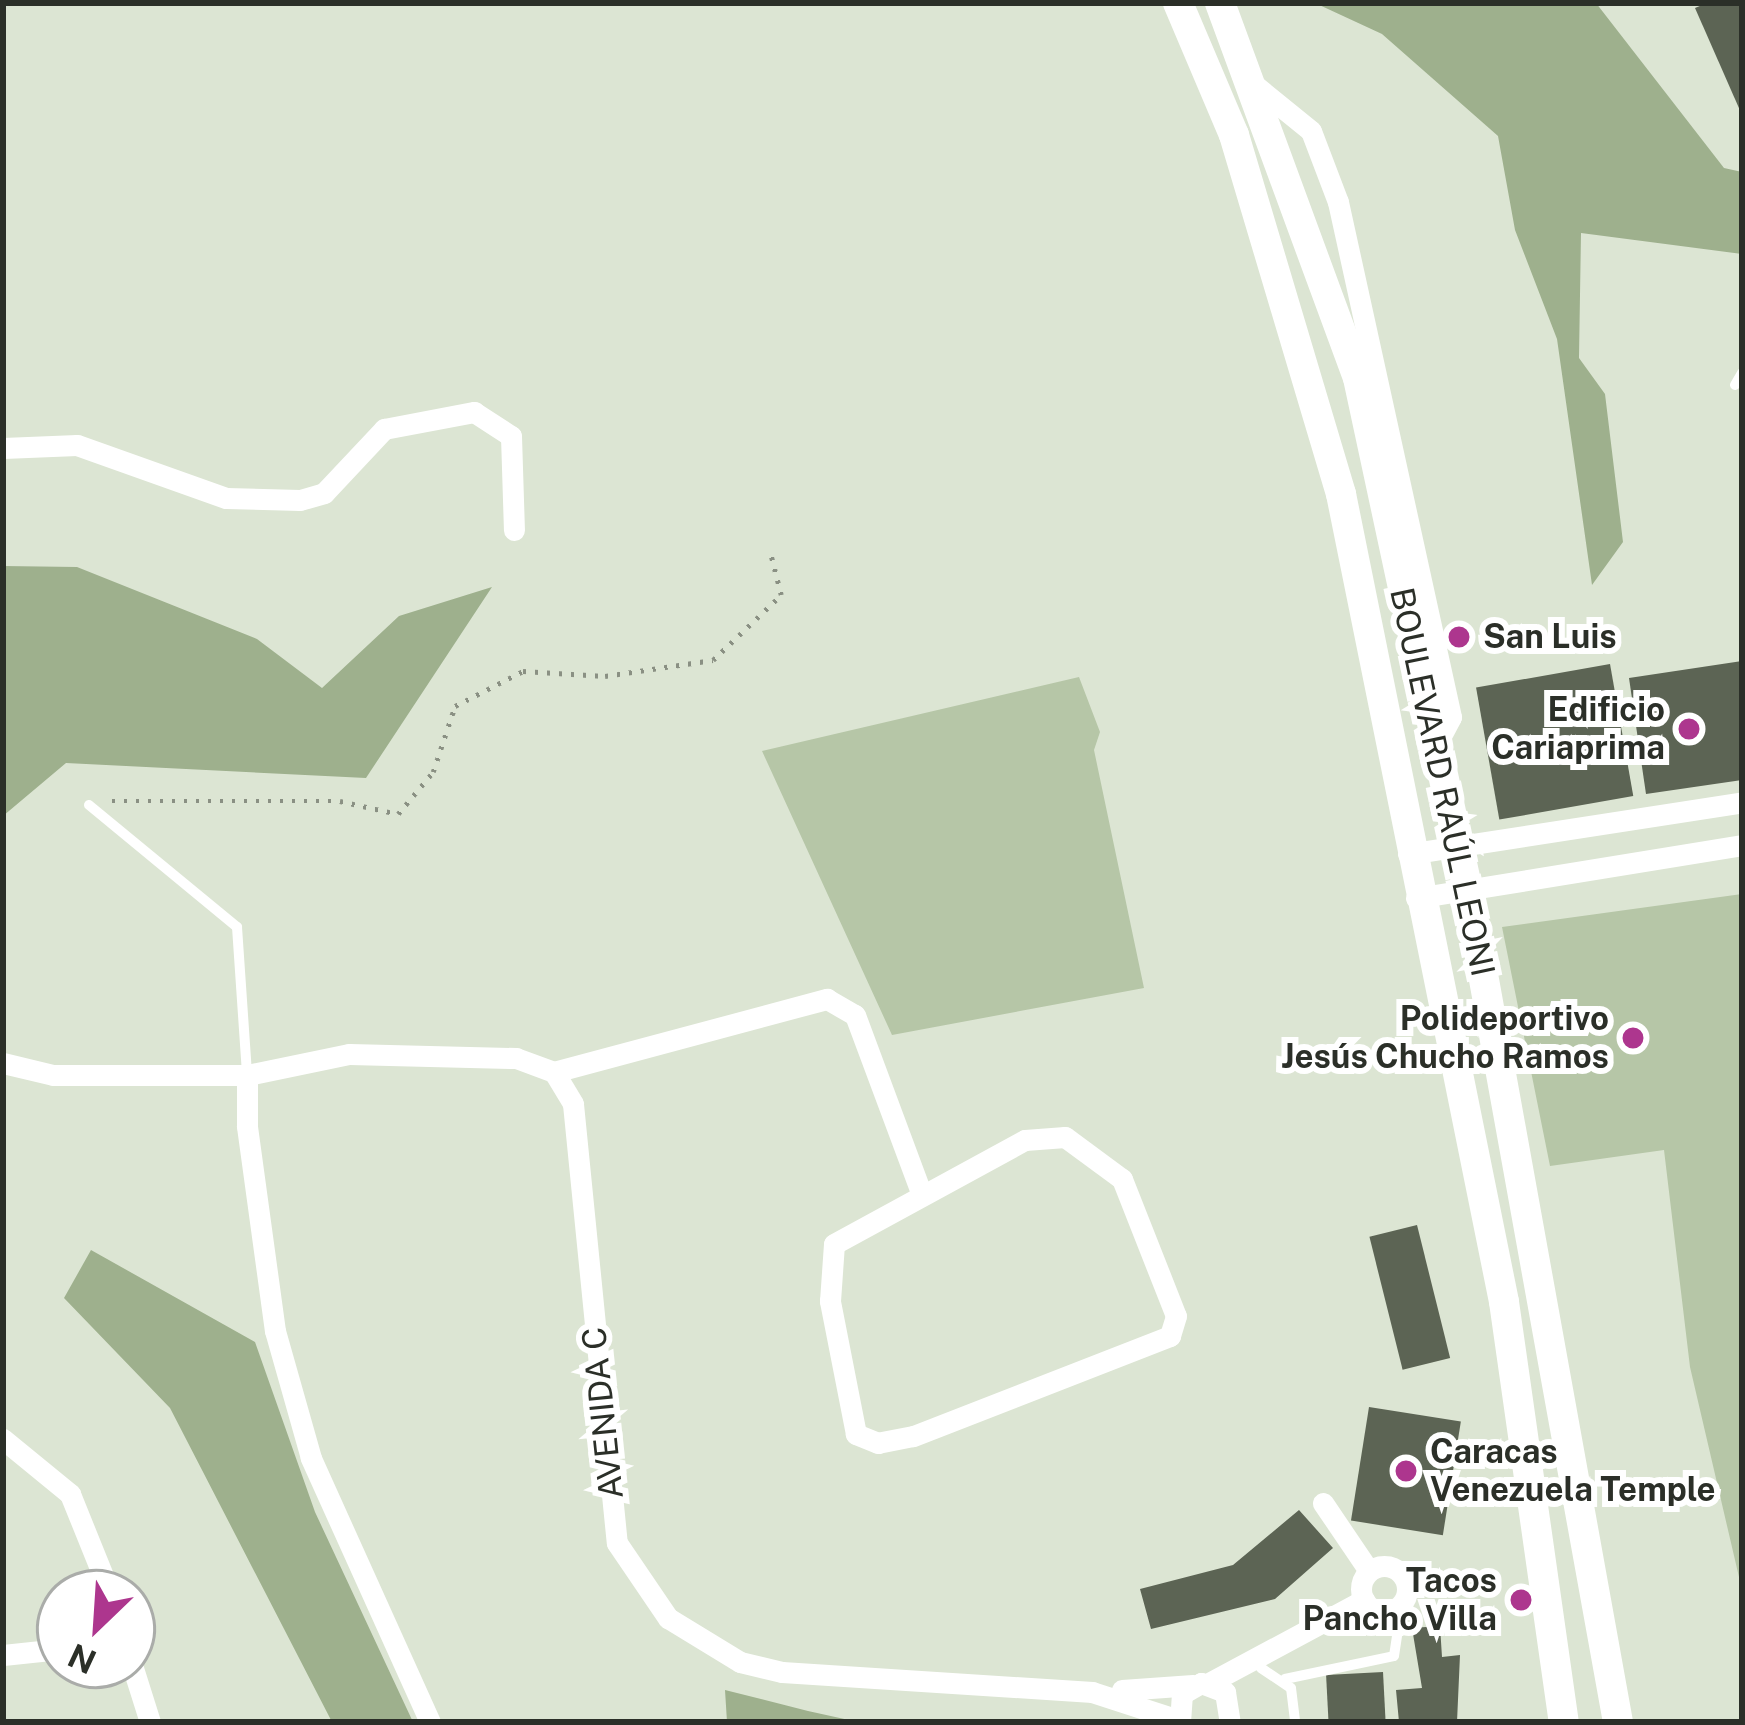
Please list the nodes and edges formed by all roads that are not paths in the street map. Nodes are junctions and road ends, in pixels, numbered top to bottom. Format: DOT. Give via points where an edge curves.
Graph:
graph roads {
  1 [pos="1178,3"];
  2 [pos="1220,3"];
  3 [pos="3,448"];
  4 [pos="514,530"];
  5 [pos="1742,802"];
  6 [pos="89,805"];
  7 [pos="1456,845"];
  8 [pos="1742,845"];
  9 [pos="1408,854"];
  10 [pos="1468,891"];
  11 [pos="1417,898"];
  12 [pos="3,1063"];
  13 [pos="554,1072"];
  14 [pos="247,1076"];
  15 [pos="922,1195"];
  16 [pos="3,1439"];
  17 [pos="1323,1503"];
  18 [pos="100,1569"];
  19 [pos="1369,1571"];
  20 [pos="1364,1600"];
  21 [pos="1402,1603"];
  22 [pos="36,1652"];
  23 [pos="3,1655"];
  24 [pos="1267,1660"];
  25 [pos="1285,1679"];
  26 [pos="1201,1684"];
  27 [pos="140,1689"];
  28 [pos="1092,1691"];
  29 [pos="1231,1715"];
  30 [pos="1179,1721"];
  31 [pos="150,1722"];
  32 [pos="430,1722"];
  33 [pos="1295,1722"];
  34 [pos="1564,1722"];
  35 [pos="1618,1722"];
  1 -- 9 [label="main road, BOULEVARD RAÚL LEONI" via="1316,387"];
  2 -- 7 [label="main road, BOULEVARD RAÚL LEONI" via="1358,378"];
  3 -- 4 [label="street" via="77,446 226,498 300,500 324,493 384,428 474,412 511,436"];
  5 -- 7 [label="street"];
  6 -- 14 [label="lane" via="237,927"];
  7 -- 9 [label="street"];
  7 -- 10 [label="main road, BOULEVARD RAÚL LEONI"];
  8 -- 10 [label="street"];
  9 -- 11 [label="main road, BOULEVARD RAÚL LEONI"];
  10 -- 11 [label="street"];
  10 -- 35 [label="main road, BOULEVARD RAÚL LEONI"];
  11 -- 34 [label="main road, BOULEVARD RAÚL LEONI" via="1504,1302"];
  12 -- 14 [label="street" via="52,1075"];
  13 -- 14 [label="street" via="515,1058 349,1054"];
  13 -- 15 [label="street" via="827,1000 855,1015"];
  13 -- 28 [label="street, AVENIDA C" via="573,1104 617,1543 668,1618 740,1662 782,1672"];
  14 -- 32 [label="street" via="291,1392"];
  15 -- 15 [label="street" via="1025,1140 1090,1148 1122,1179 1176,1316 1170,1336 913,1436 878,1443 856,1434 844,1414 831,1253"];
  16 -- 18 [label="street" via="70,1493"];
  17 -- 19 [label="street"];
  19 -- 20 [label="street"];
  19 -- 21 [label="street" via="1397,1570"];
  20 -- 21 [label="street" via="1378,1611"];
  20 -- 24 [label="street, AVENIDA C"];
  21 -- 25 [label="lane" via="1394,1656"];
  22 -- 23 [label="street"];
  24 -- 25 [label="lane"];
  24 -- 26 [label="street, AVENIDA C"];
  24 -- 29 [label="street, AVENIDA C"];
  25 -- 33 [label="lane"];
  26 -- 28 [label="street, AVENIDA C"];
  26 -- 29 [label="street, AVENIDA C"];
  26 -- 30 [label="street, AVENIDA C"];
  27 -- 31 [label="street"];
  28 -- 30 [label="street, AVENIDA C"];
}
